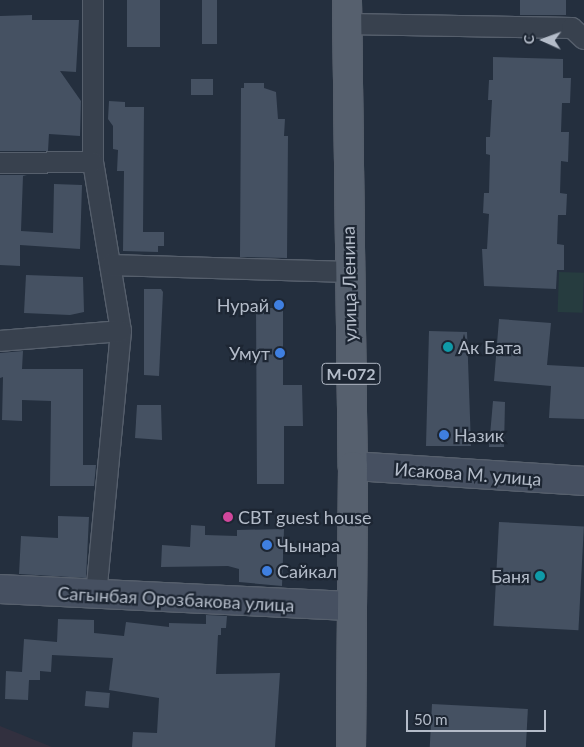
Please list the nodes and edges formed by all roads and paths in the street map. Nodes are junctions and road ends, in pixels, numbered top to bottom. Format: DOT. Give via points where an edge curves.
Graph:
graph roads {
  1 [pos="93,0"];
  2 [pos="347,12"];
  3 [pos="584,39"];
  4 [pos="94,162"];
  5 [pos="0,163"];
  6 [pos="111,265"];
  7 [pos="348,272"];
  8 [pos="122,331"];
  9 [pos="0,341"];
  10 [pos="353,466"];
  11 [pos="584,481"];
  12 [pos="0,589"];
  13 [pos="96,595"];
  14 [pos="351,606"];
  15 [pos="351,747"];
  1 -- 4 [label="street"];
  2 -- 3 [label="street" via="572,28"];
  2 -- 7 [label="main road, улица Ленина / М-072"];
  4 -- 5 [label="street"];
  4 -- 6 [label="street"];
  6 -- 7 [label="street"];
  6 -- 8 [label="street"];
  7 -- 10 [label="main road, улица Ленина / М-072"];
  8 -- 9 [label="street"];
  8 -- 13 [label="street"];
  10 -- 11 [label="street, Исакова М. улица"];
  10 -- 14 [label="main road, улица Ленина / М-072"];
  12 -- 13 [label="street, Сагынбая Орозбакова улица"];
  13 -- 14 [label="street, Сагынбая Орозбакова улица"];
  14 -- 15 [label="main road, улица Ленина / М-072"];
}
